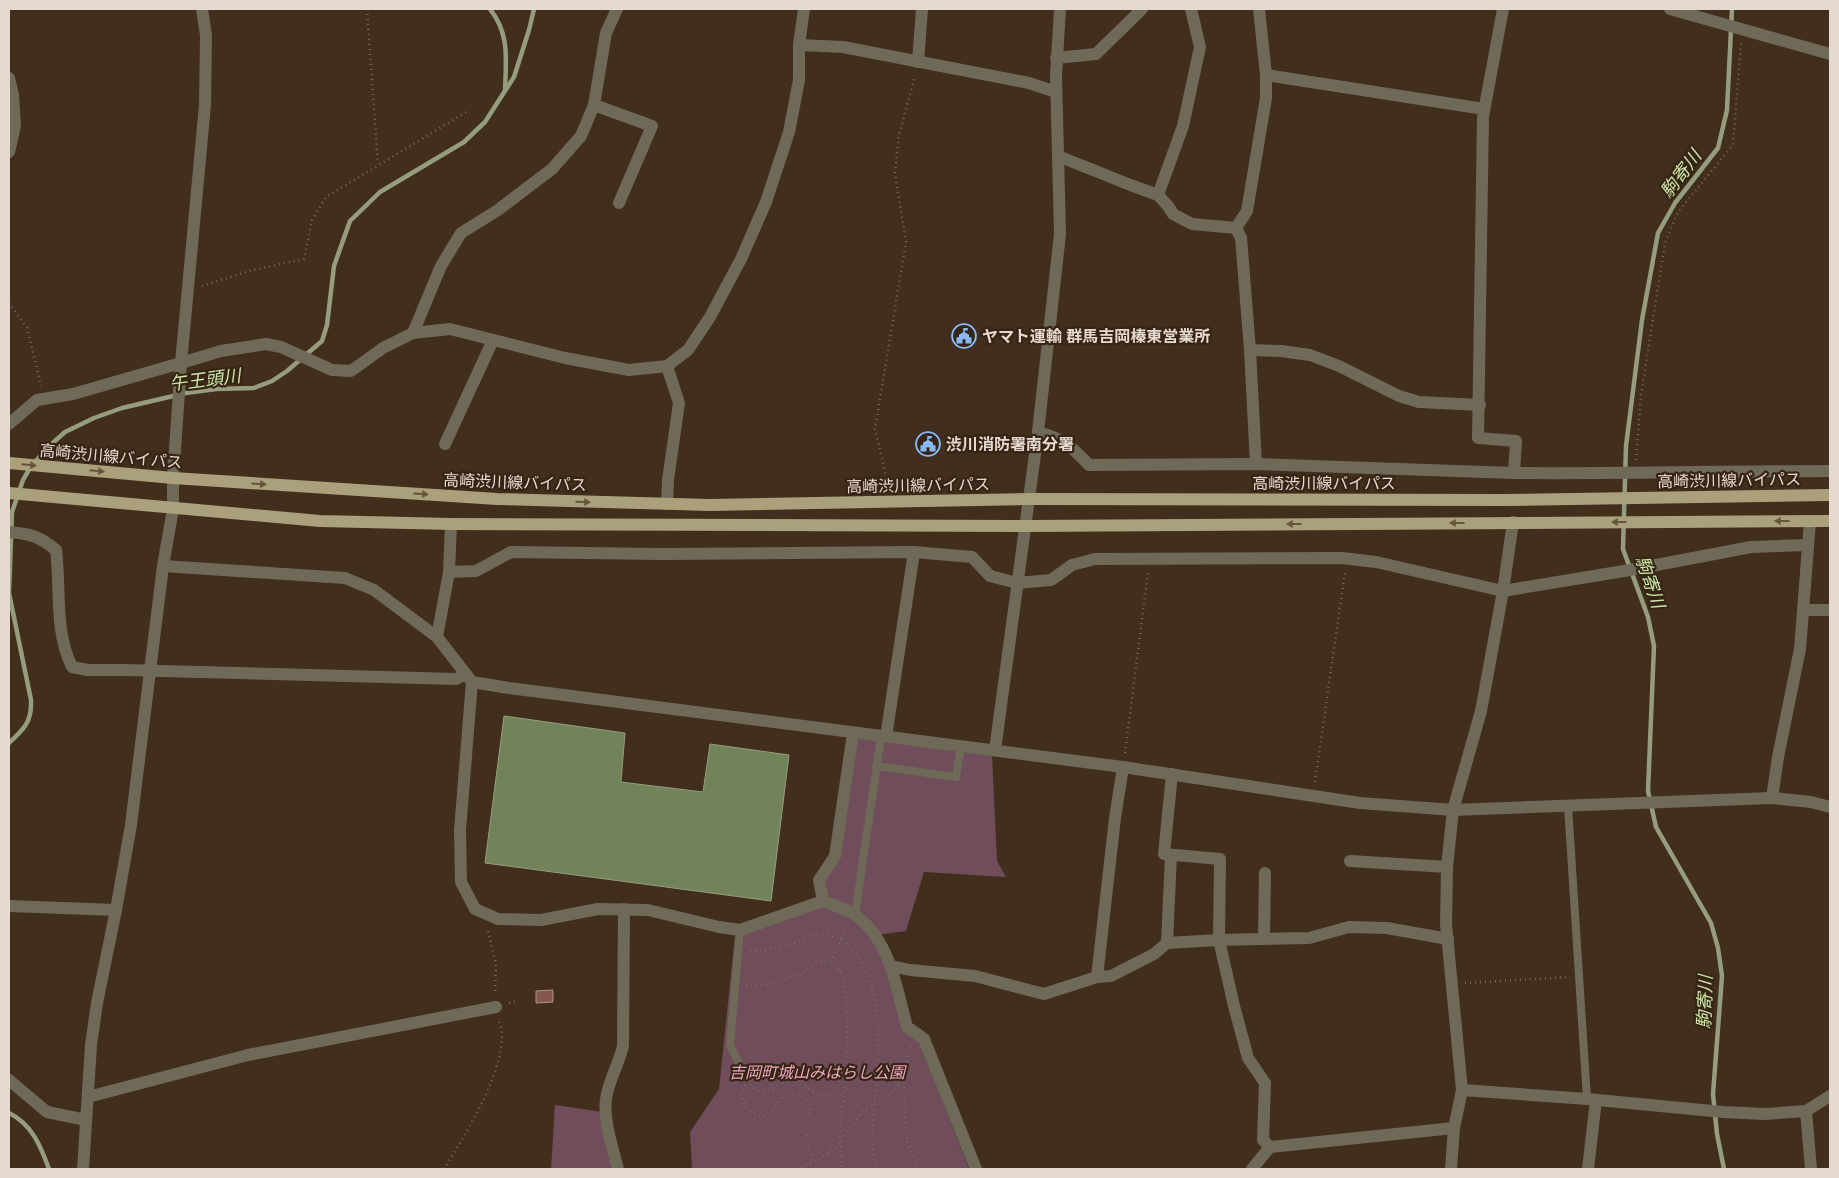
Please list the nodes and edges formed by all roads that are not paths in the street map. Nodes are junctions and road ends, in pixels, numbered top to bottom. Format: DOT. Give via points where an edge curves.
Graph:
graph roads {
  1 [pos="202,9"];
  2 [pos="617,9"];
  3 [pos="804,9"];
  4 [pos="922,9"];
  5 [pos="1060,9"];
  6 [pos="1142,9"];
  7 [pos="1191,9"];
  8 [pos="1259,9"];
  9 [pos="1502,9"];
  10 [pos="1670,9"];
  11 [pos="799,44"];
  12 [pos="1830,54"];
  13 [pos="1056,58"];
  14 [pos="918,62"];
  15 [pos="1266,75"];
  16 [pos="9,78"];
  17 [pos="1056,92"];
  18 [pos="11,95"];
  19 [pos="594,105"];
  20 [pos="1484,109"];
  21 [pos="9,152"];
  22 [pos="1058,156"];
  23 [pos="1158,195"];
  24 [pos="619,203"];
  25 [pos="1236,228"];
  26 [pos="413,333"];
  27 [pos="493,340"];
  28 [pos="1250,350"];
  29 [pos="182,363"];
  30 [pos="667,366"];
  31 [pos="1480,405"];
  32 [pos="9,424"];
  33 [pos="1038,432"];
  34 [pos="445,444"];
  35 [pos="9,464"];
  36 [pos="1256,464"];
  37 [pos="1830,471"];
  38 [pos="1514,473"];
  39 [pos="172,478"];
  40 [pos="9,493"];
  41 [pos="1830,495"];
  42 [pos="1029,499"];
  43 [pos="667,504"];
  44 [pos="172,509"];
  45 [pos="1810,521"];
  46 [pos="1830,521"];
  47 [pos="1513,522"];
  48 [pos="452,524"];
  49 [pos="1026,526"];
  50 [pos="9,532"];
  51 [pos="1807,545"];
  52 [pos="914,552"];
  53 [pos="163,566"];
  54 [pos="449,572"];
  55 [pos="1017,583"];
  56 [pos="1503,591"];
  57 [pos="1804,610"];
  58 [pos="1830,610"];
  59 [pos="437,637"];
  60 [pos="150,671"];
  61 [pos="469,678"];
  62 [pos="853,732"];
  63 [pos="883,737"];
  64 [pos="961,746"];
  65 [pos="995,750"];
  66 [pos="876,766"];
  67 [pos="1123,767"];
  68 [pos="1172,774"];
  69 [pos="1772,798"];
  70 [pos="1568,806"];
  71 [pos="1830,807"];
  72 [pos="1453,810"];
  73 [pos="1171,855"];
  74 [pos="1350,860"];
  75 [pos="1446,867"];
  76 [pos="1265,873"];
  77 [pos="823,900"];
  78 [pos="9,906"];
  79 [pos="624,909"];
  80 [pos="116,910"];
  81 [pos="854,914"];
  82 [pos="740,930"];
  83 [pos="1448,938"];
  84 [pos="1264,939"];
  85 [pos="1219,940"];
  86 [pos="1166,943"];
  87 [pos="891,966"];
  88 [pos="1097,977"];
  89 [pos="496,1007"];
  90 [pos="742,1071"];
  91 [pos="9,1080"];
  92 [pos="1462,1090"];
  93 [pos="1830,1096"];
  94 [pos="88,1097"];
  95 [pos="1591,1100"];
  96 [pos="1806,1111"];
  97 [pos="86,1120"];
  98 [pos="1454,1128"];
  99 [pos="1270,1147"];
  100 [pos="83,1169"];
  101 [pos="618,1169"];
  102 [pos="976,1169"];
  103 [pos="1252,1169"];
  104 [pos="1451,1169"];
  105 [pos="1588,1169"];
  106 [pos="1811,1169"];
  1 -- 29 [label="street" via="206,35 205,105"];
  2 -- 19 [label="street" via="606,33"];
  3 -- 11 [label="street"];
  4 -- 14 [label="street"];
  5 -- 13 [label="street"];
  6 -- 13 [label="street" via="1096,54"];
  7 -- 23 [label="street" via="1200,46 1183,126"];
  8 -- 15 [label="street"];
  9 -- 20 [label="street"];
  10 -- 12 [label="street"];
  11 -- 14 [label="street" via="843,48"];
  11 -- 30 [label="street" via="799,80 789,132 766,202 710,317 688,350"];
  13 -- 17 [label="street"];
  14 -- 17 [label="street" via="1029,83"];
  15 -- 20 [label="street"];
  15 -- 25 [label="street" via="1266,98 1246,211"];
  16 -- 18 [label="street"];
  17 -- 22 [label="street"];
  18 -- 21 [label="street" via="16,126"];
  19 -- 24 [label="street" via="652,126"];
  19 -- 26 [label="street" via="581,136 552,169 461,233 441,266"];
  20 -- 31 [label="street"];
  22 -- 23 [label="street"];
  22 -- 33 [label="street" via="1060,234"];
  23 -- 25 [label="street" via="1173,214 1192,224"];
  25 -- 28 [label="street" via="1241,238"];
  26 -- 27 [label="street" via="450,329"];
  26 -- 29 [label="street" via="383,348 351,371 332,370 281,347 266,344 221,351"];
  27 -- 30 [label="street" via="629,370"];
  27 -- 34 [label="street"];
  28 -- 31 [label="street" via="1310,355 1419,402"];
  28 -- 36 [label="street"];
  29 -- 32 [label="street" via="73,394 37,400"];
  29 -- 39 [label="street"];
  30 -- 43 [label="street" via="679,403"];
  31 -- 38 [label="street" via="1478,438 1516,441"];
  33 -- 36 [label="street" via="1069,444 1089,465"];
  33 -- 42 [label="street"];
  35 -- 39 [label="main road, 高崎渋川線バイパス, one-way"];
  36 -- 38 [label="street"];
  37 -- 38 [label="street"];
  39 -- 43 [label="main road, 高崎渋川線バイパス, one-way" via="497,499"];
  39 -- 44 [label="street"];
  40 -- 44 [label="main road"];
  41 -- 42 [label="main road, 高崎渋川線バイパス" via="1505,500"];
  42 -- 43 [label="main road, 高崎渋川線バイパス"];
  42 -- 49 [label="street"];
  44 -- 48 [label="main road" via="320,521"];
  44 -- 53 [label="street"];
  45 -- 46 [label="main road"];
  45 -- 47 [label="main road, one-way"];
  45 -- 51 [label="street"];
  47 -- 49 [label="main road, one-way"];
  47 -- 56 [label="street"];
  48 -- 49 [label="main road"];
  48 -- 54 [label="street"];
  49 -- 55 [label="street"];
  50 -- 60 [label="street" via="44,540 56,550 60,631 72,667"];
  51 -- 56 [label="street" via="1751,547"];
  51 -- 57 [label="street"];
  52 -- 54 [label="street" via="511,552 476,570"];
  52 -- 55 [label="street" via="972,557 990,576"];
  52 -- 63 [label="street"];
  53 -- 59 [label="street" via="345,578 374,590"];
  53 -- 60 [label="street"];
  54 -- 59 [label="street"];
  55 -- 56 [label="street" via="1051,580 1072,565 1095,559 1347,558"];
  55 -- 65 [label="street"];
  56 -- 72 [label="street" via="1481,711"];
  57 -- 58 [label="street"];
  57 -- 69 [label="street"];
  59 -- 61 [label="street"];
  60 -- 61 [label="street"];
  60 -- 80 [label="street" via="131,825"];
  61 -- 62 [label="street"];
  61 -- 79 [label="street" via="460,838 461,882 477,910 498,919 541,920 598,909"];
  62 -- 63 [label="street"];
  62 -- 77 [label="street" via="835,856 819,880"];
  63 -- 64 [label="street"];
  63 -- 66 [label="lane"];
  64 -- 65 [label="street"];
  64 -- 66 [label="lane" via="956,777"];
  65 -- 67 [label="street"];
  66 -- 81 [label="lane"];
  67 -- 68 [label="street"];
  67 -- 88 [label="street"];
  68 -- 72 [label="street" via="1360,803"];
  68 -- 73 [label="street" via="1164,854"];
  69 -- 70 [label="street"];
  69 -- 71 [label="street"];
  70 -- 72 [label="street"];
  70 -- 95 [label="lane"];
  72 -- 75 [label="street"];
  73 -- 85 [label="street" via="1220,859"];
  73 -- 86 [label="street"];
  74 -- 75 [label="street"];
  75 -- 83 [label="street"];
  76 -- 84 [label="street"];
  77 -- 81 [label="street"];
  77 -- 82 [label="street"];
  78 -- 80 [label="street"];
  79 -- 82 [label="street" via="648,910"];
  79 -- 101 [label="street" via="623,1046 606,1098 606,1114"];
  80 -- 94 [label="street" via="97,1003"];
  81 -- 87 [label="street" via="884,949"];
  82 -- 90 [label="lane" via="730,1045"];
  83 -- 84 [label="street" via="1387,928 1349,926 1309,938"];
  83 -- 92 [label="street"];
  84 -- 85 [label="street"];
  85 -- 86 [label="street"];
  85 -- 99 [label="street" via="1248,1058 1265,1083 1264,1140"];
  86 -- 88 [label="street" via="1154,954 1111,976"];
  87 -- 88 [label="street" via="975,976 1044,994"];
  87 -- 102 [label="street" via="907,1027 924,1039"];
  89 -- 94 [label="street" via="248,1055"];
  91 -- 97 [label="street" via="47,1112"];
  92 -- 95 [label="street"];
  92 -- 98 [label="street"];
  93 -- 96 [label="street"];
  94 -- 97 [label="street"];
  95 -- 96 [label="street" via="1723,1112 1765,1114"];
  95 -- 105 [label="street"];
  96 -- 106 [label="street"];
  97 -- 100 [label="street"];
  98 -- 99 [label="street"];
  98 -- 104 [label="street"];
  99 -- 103 [label="street"];
}
